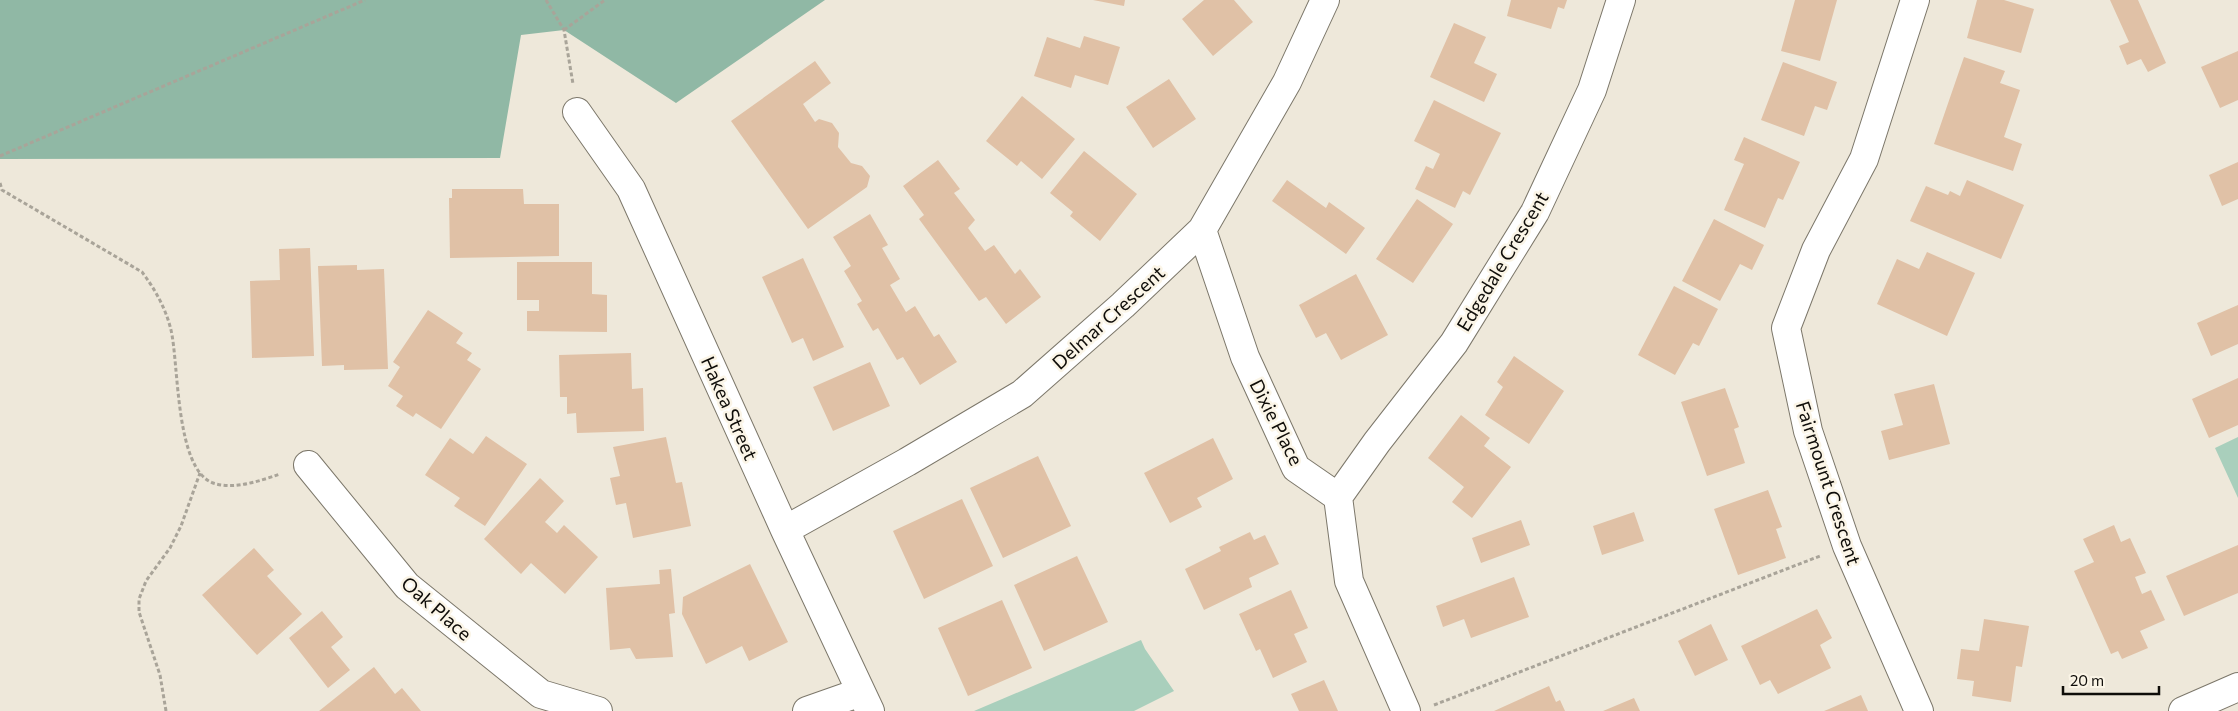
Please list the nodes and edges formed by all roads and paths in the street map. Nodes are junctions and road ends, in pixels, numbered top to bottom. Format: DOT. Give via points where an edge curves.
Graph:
graph roads {
  1 [pos="365,0"];
  2 [pos="546,0"];
  3 [pos="605,0"];
  4 [pos="1325,0"];
  5 [pos="1621,0"];
  6 [pos="1915,0"];
  7 [pos="564,30"];
  8 [pos="577,112"];
  9 [pos="0,156"];
  10 [pos="0,183"];
  11 [pos="1202,230"];
  12 [pos="308,465"];
  13 [pos="200,473"];
  14 [pos="274,476"];
  15 [pos="1338,497"];
  16 [pos="785,530"];
  17 [pos="1847,546"];
  18 [pos="2238,687"];
  19 [pos="866,701"];
  20 [pos="1418,709"];
  21 [pos="166,711"];
  22 [pos="598,711"];
  23 [pos="808,711"];
  24 [pos="1919,711"];
  25 [pos="2183,711"];
  1 -- 9 [label="path"];
  2 -- 7 [label="path"];
  3 -- 7 [label="path"];
  4 -- 11 [label="street, Delmar Crescent" via="1287,82"];
  5 -- 15 [label="street, Edgedale Crescent" via="1592,90 1534,212 1454,343"];
  6 -- 17 [label="street, Fairmount Crescent" via="1864,159 1816,250 1786,328 1808,431"];
  7 -- 8 [label="path"];
  8 -- 16 [label="street, Hakea Street" via="631,189"];
  10 -- 13 [label="path" via="2,190 142,272 155,289 170,329 182,429"];
  11 -- 15 [label="street, Dixie Place" via="1245,357 1296,468"];
  11 -- 16 [label="street, Delmar Crescent" via="1022,394"];
  12 -- 22 [label="street, Oak Place" via="407,586 541,694"];
  13 -- 14 [label="path" via="212,483 233,486"];
  13 -- 21 [label="path" via="181,526 170,548 146,581 139,599 138,612 160,675"];
  15 -- 20 [label="street" via="1349,581"];
  16 -- 19 [label="street, Hakea Street"];
  17 -- 20 [label="path"];
  17 -- 24 [label="street, Fairmount Crescent"];
  18 -- 25 [label="street"];
  19 -- 23 [label="street"];
}
